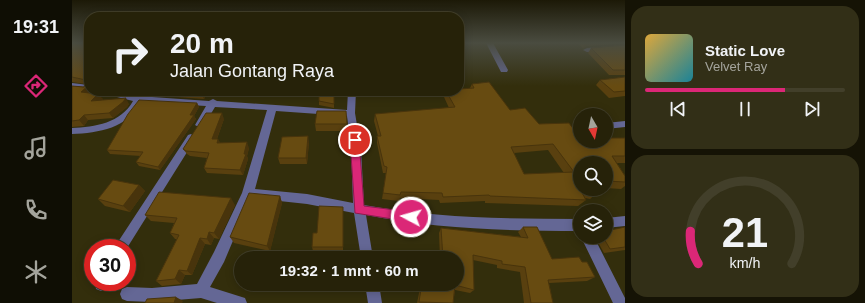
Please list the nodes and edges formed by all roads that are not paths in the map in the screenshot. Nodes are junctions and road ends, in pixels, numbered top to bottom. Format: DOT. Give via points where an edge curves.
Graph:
graph roads {
  1 [pos="497,57"];
  2 [pos="504,70"];
  3 [pos="72,86"];
  4 [pos="84,87"];
  5 [pos="125,96"];
  6 [pos="352,96"];
  7 [pos="138,99"];
  8 [pos="213,102"];
  9 [pos="272,108"];
  10 [pos="351,113"];
  11 [pos="625,124"];
  12 [pos="613,125"];
  13 [pos="72,132"];
  14 [pos="248,193"];
  15 [pos="358,210"];
  16 [pos="625,221"];
  17 [pos="613,222"];
  18 [pos="573,225"];
  19 [pos="126,239"];
  20 [pos="590,244"];
  21 [pos="366,251"];
  22 [pos="201,291"];
  23 [pos="373,291"];
  24 [pos="127,294"];
  25 [pos="240,303"];
  26 [pos="376,303"];
  27 [pos="620,303"];
  1 -- 2 [label="street"];
  3 -- 4 [label="street"];
  5 -- 7 [label="street"];
  6 -- 10 [label="street"];
  7 -- 8 [label="street"];
  7 -- 13 [label="street" via="129,114 118,121"];
  8 -- 9 [label="street"];
  8 -- 19 [label="street"];
  9 -- 10 [label="street"];
  9 -- 14 [label="street"];
  10 -- 15 [label="street" via="356,149"];
  11 -- 12 [label="street"];
  14 -- 15 [label="street" via="307,200"];
  14 -- 22 [label="street"];
  15 -- 18 [label="street" via="436,220"];
  15 -- 21 [label="street"];
  16 -- 17 [label="street"];
  20 -- 27 [label="street"];
  22 -- 24 [label="street" via="152,295"];
  22 -- 25 [label="street"];
  23 -- 26 [label="street"];
}
